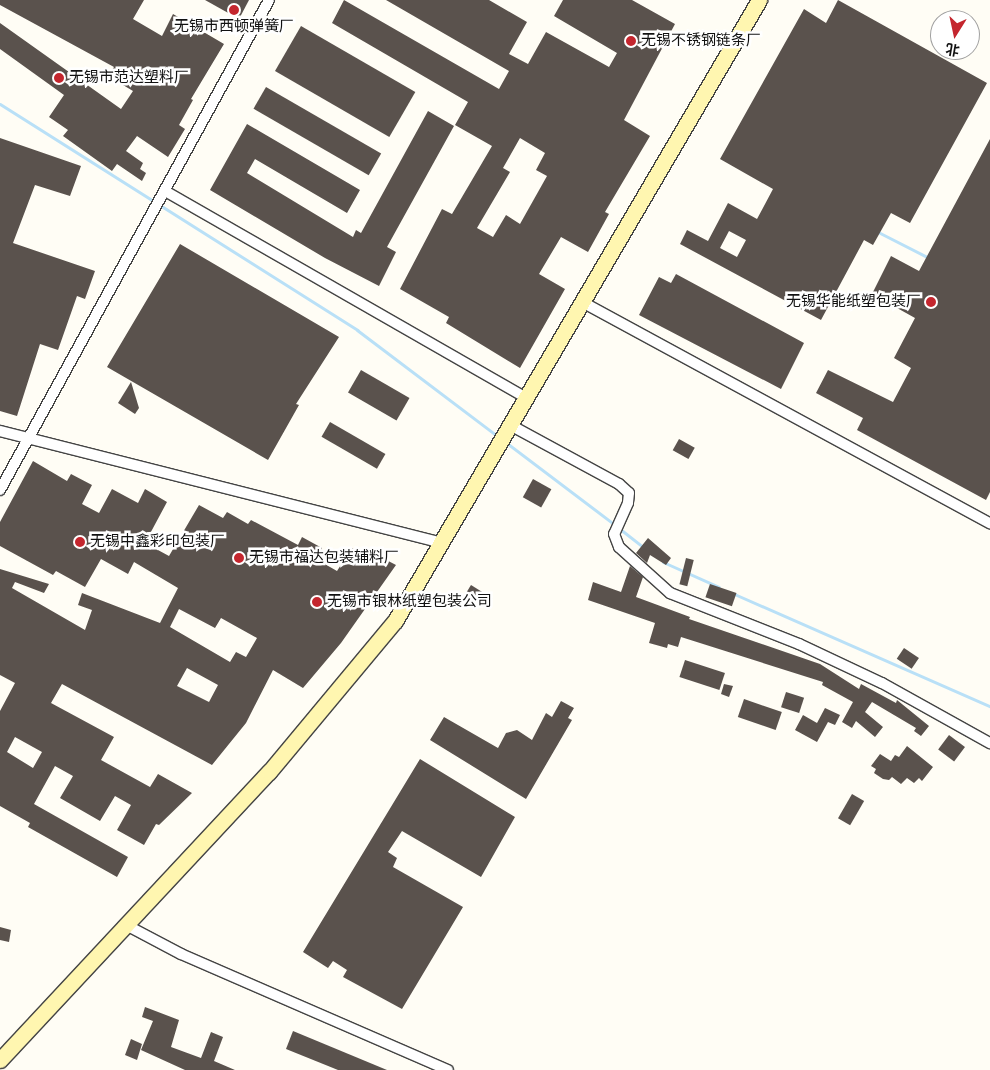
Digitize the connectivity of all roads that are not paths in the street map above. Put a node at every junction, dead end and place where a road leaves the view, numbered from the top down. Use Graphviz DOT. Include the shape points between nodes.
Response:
graph roads {
  1 [pos="269,0"];
  2 [pos="759,0"];
  3 [pos="164,195"];
  4 [pos="584,303"];
  5 [pos="528,399"];
  6 [pos="0,431"];
  7 [pos="507,436"];
  8 [pos="29,438"];
  9 [pos="0,490"];
  10 [pos="990,523"];
  11 [pos="442,543"];
  12 [pos="990,743"];
  13 [pos="126,925"];
  14 [pos="0,1060"];
  15 [pos="448,1070"];
  1 -- 3 [label="street"];
  2 -- 4 [label="street"];
  3 -- 5 [label="street"];
  3 -- 8 [label="street"];
  4 -- 5 [label="street"];
  4 -- 10 [label="street"];
  5 -- 7 [label="street"];
  6 -- 8 [label="street"];
  7 -- 11 [label="street"];
  7 -- 12 [label="street" via="619,484 629,493 614,534 619,547 670,593 799,644 882,684"];
  8 -- 9 [label="street"];
  8 -- 11 [label="street"];
  11 -- 13 [label="street" via="395,621 269,772"];
  13 -- 14 [label="street"];
  13 -- 15 [label="street" via="181,954"];
}
